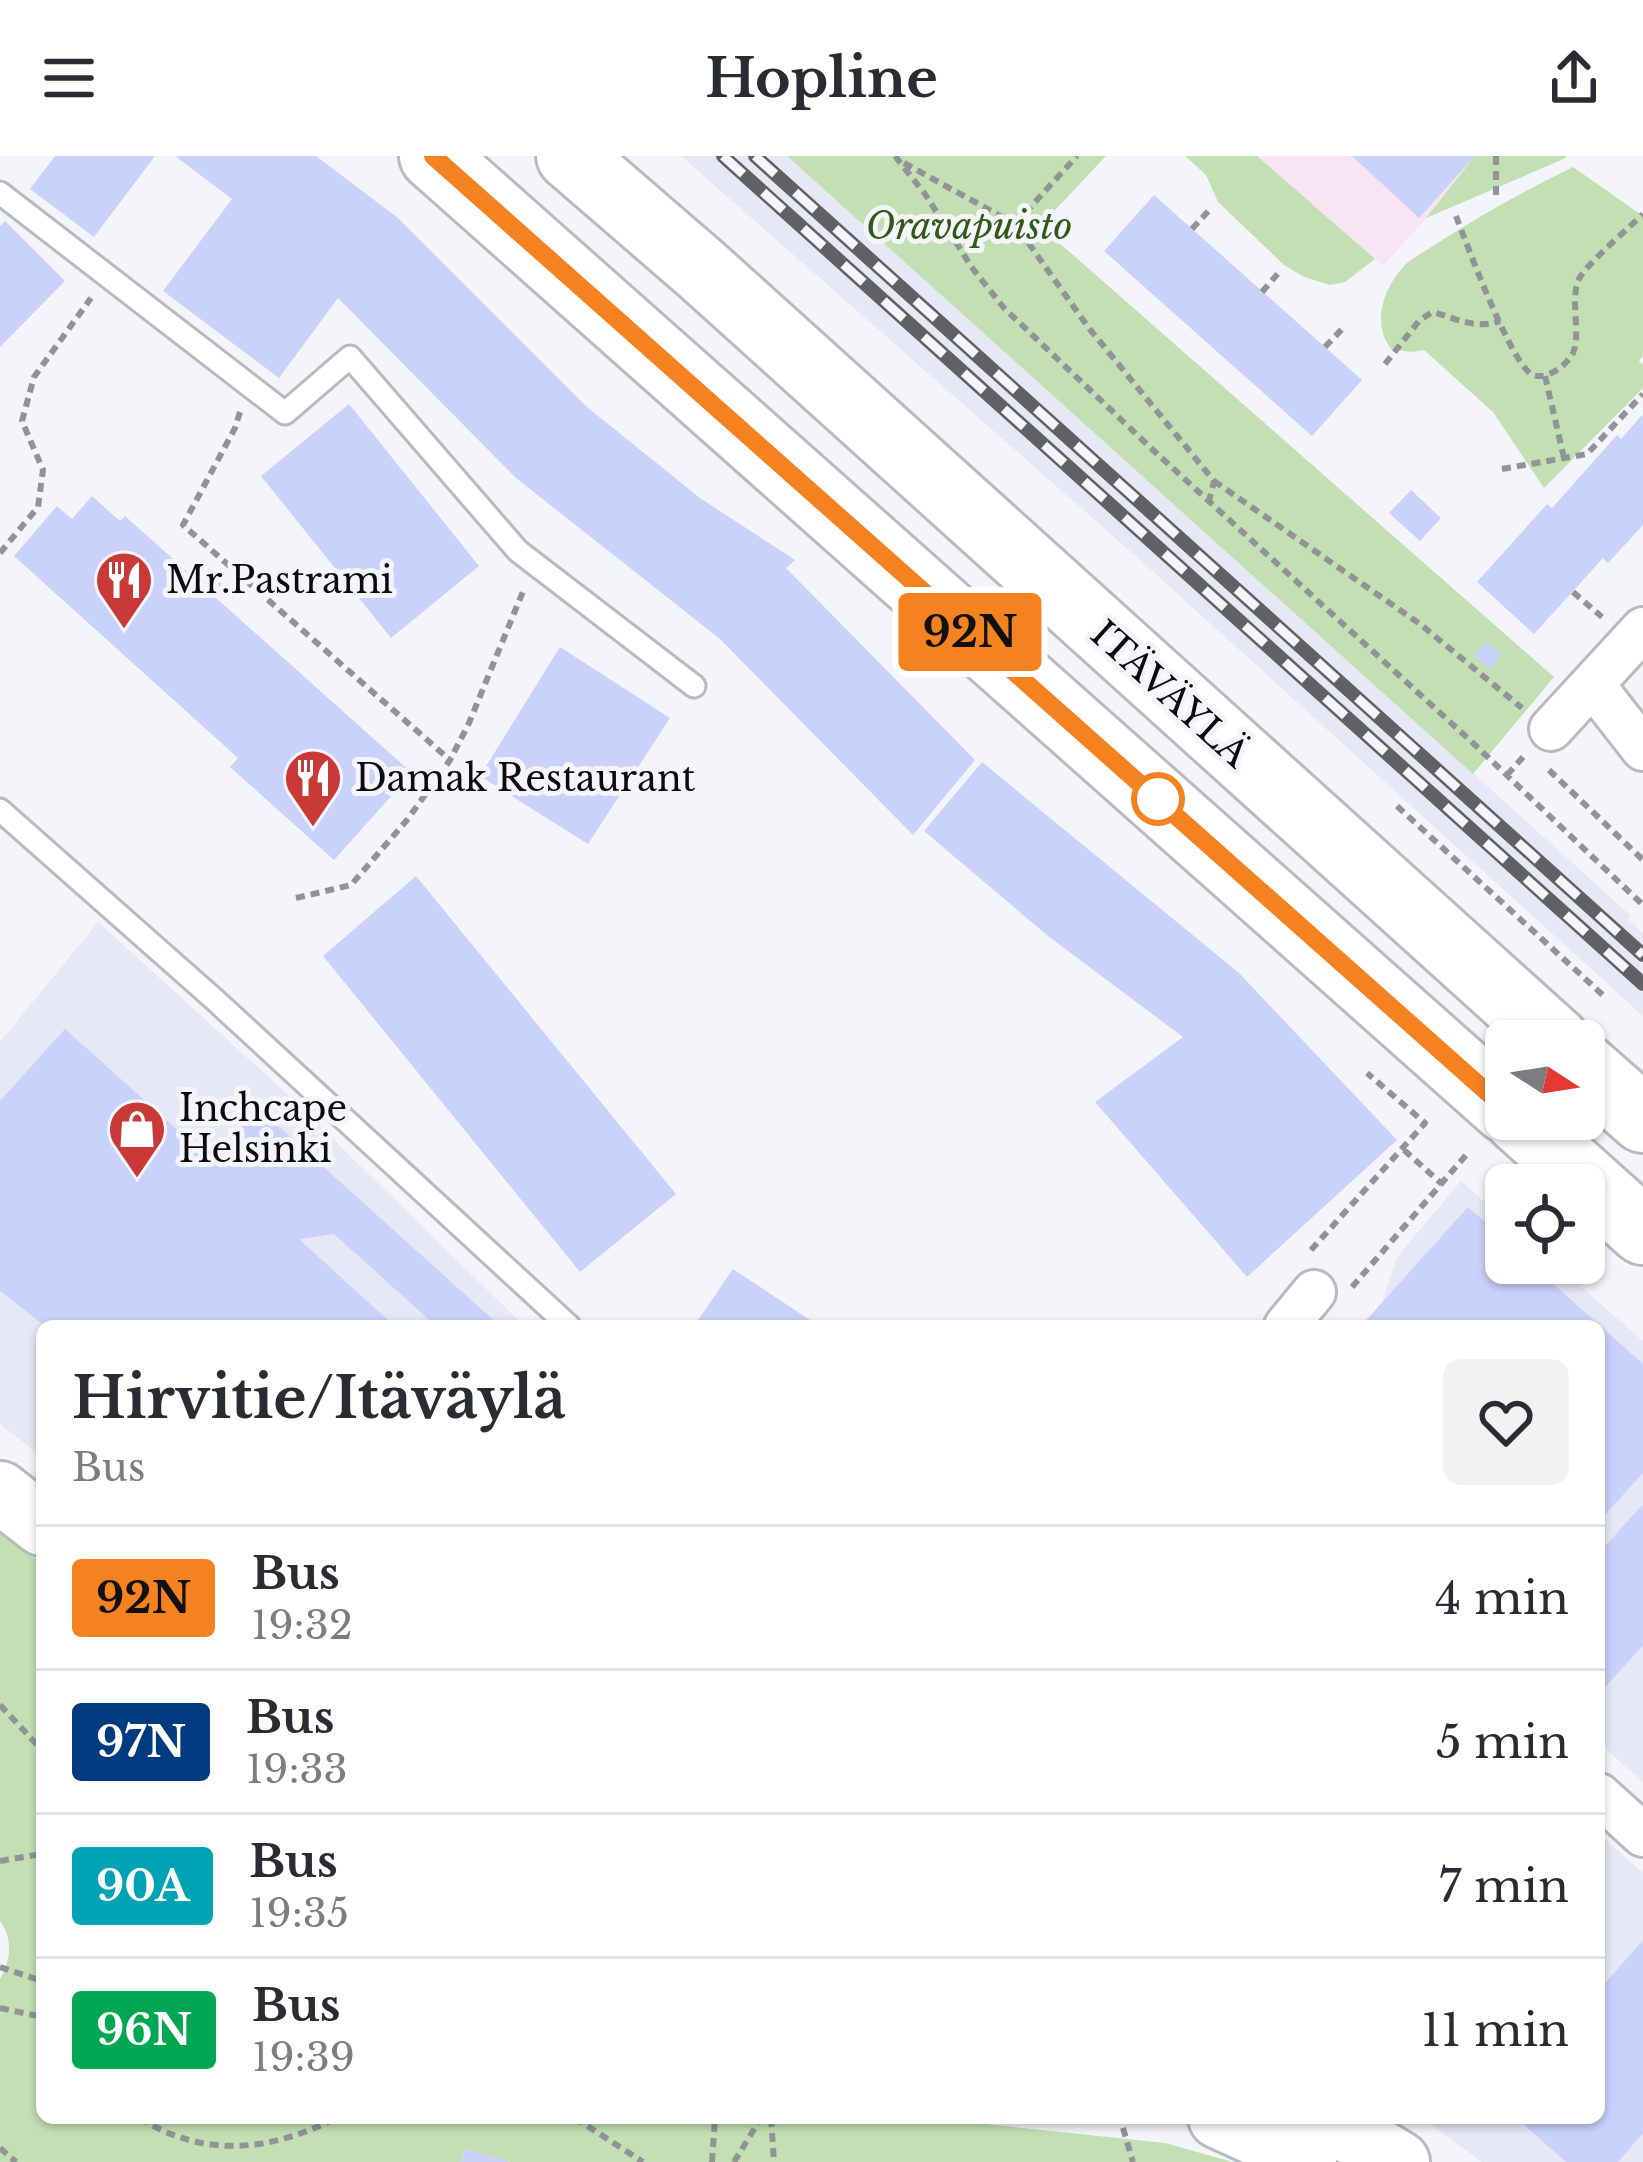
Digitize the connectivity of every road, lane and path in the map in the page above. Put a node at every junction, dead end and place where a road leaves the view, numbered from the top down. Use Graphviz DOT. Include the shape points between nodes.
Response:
graph roads {
  1 [pos="390,156"];
  2 [pos="433,156"];
  3 [pos="570,156"];
  4 [pos="609,156"];
  5 [pos="1077,156"];
  6 [pos="1496,156"];
  7 [pos="897,159"];
  8 [pos="0,193"];
  9 [pos="1496,196"];
  10 [pos="1212,208"];
  11 [pos="1643,214"];
  12 [pos="1456,216"];
  13 [pos="1015,224"];
  14 [pos="1192,229"];
  15 [pos="1281,270"];
  16 [pos="703,271"];
  17 [pos="107,276"];
  18 [pos="1262,292"];
  19 [pos="1500,321"];
  20 [pos="1344,327"];
  21 [pos="646,344"];
  22 [pos="1325,347"];
  23 [pos="1385,364"];
  24 [pos="1546,376"];
  25 [pos="249,386"];
  26 [pos="1643,394"];
  27 [pos="1564,458"];
  28 [pos="1502,469"];
  29 [pos="1214,481"];
  30 [pos="1209,501"];
  31 [pos="0,553"];
  32 [pos="535,564"];
  33 [pos="1573,592"];
  34 [pos="1626,627"];
  35 [pos="1593,685"];
  36 [pos="694,686"];
  37 [pos="1546,746"];
  38 [pos="1643,749"];
  39 [pos="450,760"];
  40 [pos="1396,806"];
  41 [pos="0,810"];
  42 [pos="1643,860"];
  43 [pos="296,898"];
  44 [pos="1643,905"];
  45 [pos="1558,1020"];
  46 [pos="1591,1020"];
  47 [pos="1605,1071"];
  48 [pos="1367,1073"];
  49 [pos="1485,1116"];
  50 [pos="1643,1119"];
  51 [pos="1485,1139"];
  52 [pos="1515,1140"];
  53 [pos="1403,1149"];
  54 [pos="1442,1184"];
  55 [pos="1643,1231"];
  56 [pos="1325,1276"];
  57 [pos="562,1320"];
  58 [pos="1291,1320"];
  59 [pos="0,1492"];
  60 [pos="36,1520"];
  61 [pos="0,1706"];
  62 [pos="36,1744"];
  63 [pos="1605,1800"];
  64 [pos="1643,1834"];
  65 [pos="36,1856"];
  66 [pos="0,1861"];
  67 [pos="0,1967"];
  68 [pos="36,1979"];
  69 [pos="0,2008"];
  70 [pos="36,2016"];
  71 [pos="152,2124"];
  72 [pos="324,2124"];
  73 [pos="584,2124"];
  74 [pos="715,2124"];
  75 [pos="757,2124"];
  76 [pos="771,2124"];
  77 [pos="1232,2124"];
  78 [pos="1329,2124"];
  79 [pos="1123,2128"];
  80 [pos="0,2148"];
  81 [pos="16,2162"];
  82 [pos="644,2162"];
  83 [pos="712,2162"];
  84 [pos="734,2162"];
  85 [pos="774,2162"];
  86 [pos="1133,2162"];
  87 [pos="1306,2162"];
  88 [pos="1400,2162"];
  1 -- 21 [label="highway" via="470,230"];
  2 -- 21 [label="highway"];
  3 -- 16 [label="highway, ITÄVÄYLÄ"];
  4 -- 16 [label="highway"];
  5 -- 13 [label="path"];
  6 -- 9 [label="path"];
  7 -- 13 [label="path"];
  7 -- 30 [label="path" via="1004,308"];
  8 -- 17 [label="lane"];
  10 -- 14 [label="path"];
  11 -- 24 [label="path" via="1578,278 1576,350"];
  12 -- 19 [label="path"];
  13 -- 29 [label="path"];
  15 -- 18 [label="path"];
  16 -- 45 [label="highway, ITÄVÄYLÄ"];
  17 -- 25 [label="lane"];
  17 -- 31 [label="path" via="34,377 22,421 44,470 38,507"];
  19 -- 23 [label="path" via="1473,325 1432,312"];
  19 -- 24 [label="path" via="1524,368"];
  20 -- 22 [label="path"];
  21 -- 49 [label="highway"];
  24 -- 27 [label="path"];
  25 -- 32 [label="lane" via="285,413 350,356"];
  25 -- 39 [label="path" via="183,525"];
  26 -- 27 [label="path" via="1587,454"];
  27 -- 28 [label="path"];
  29 -- 30 [label="path"];
  29 -- 37 [label="path" via="1420,624"];
  30 -- 44 [label="path"];
  32 -- 36 [label="lane"];
  32 -- 39 [label="path"];
  33 -- 34 [label="path"];
  34 -- 35 [label="street"];
  35 -- 37 [label="street"];
  35 -- 38 [label="street"];
  37 -- 42 [label="path"];
  39 -- 43 [label="path" via="351,885"];
  40 -- 46 [label="path" via="1608,994"];
  41 -- 57 [label="lane"];
  47 -- 50 [label="highway, ITÄVÄYLÄ"];
  48 -- 53 [label="path" via="1425,1124"];
  51 -- 54 [label="path"];
  52 -- 55 [label="highway"];
  53 -- 54 [label="path"];
  53 -- 56 [label="path"];
  54 -- 56 [label="path"];
  56 -- 58 [label="street"];
  59 -- 60 [label="street"];
  61 -- 62 [label="path"];
  63 -- 64 [label="street"];
  65 -- 66 [label="path"];
  67 -- 68 [label="path"];
  69 -- 70 [label="path"];
  71 -- 72 [label="path" via="239,2148"];
  73 -- 82 [label="path"];
  74 -- 83 [label="path"];
  75 -- 84 [label="path"];
  76 -- 85 [label="path"];
  77 -- 87 [label="street"];
  78 -- 88 [label="street"];
  79 -- 86 [label="path"];
  80 -- 81 [label="path"];
}
